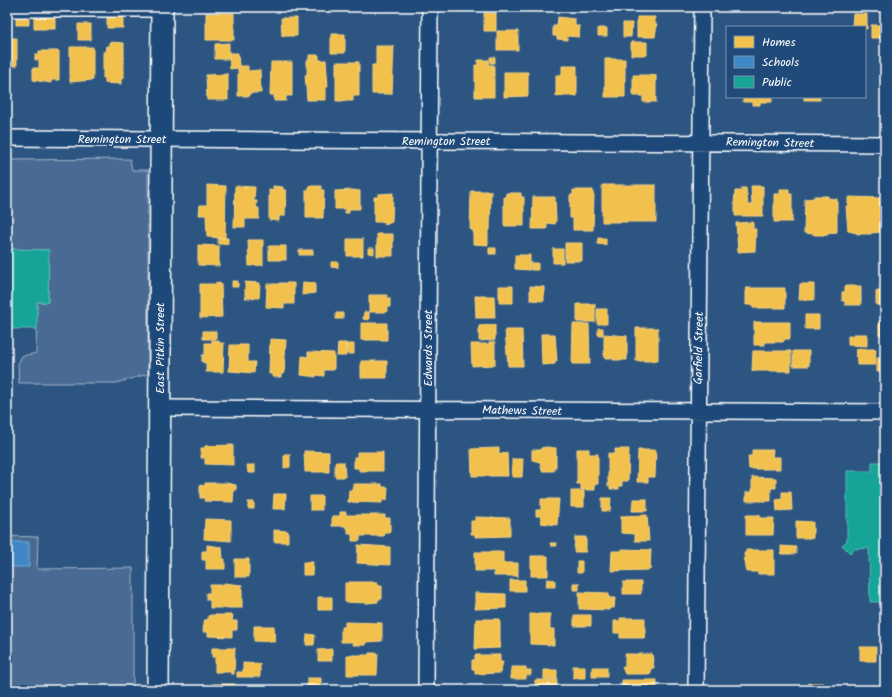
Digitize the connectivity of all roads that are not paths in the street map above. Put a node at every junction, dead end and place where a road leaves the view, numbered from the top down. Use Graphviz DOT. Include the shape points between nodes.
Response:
graph roads {
  1 [pos="430,7"];
  2 [pos="702,7"];
  3 [pos="162,8"];
  4 [pos="7,9"];
  5 [pos="7,138"];
  6 [pos="160,139"];
  7 [pos="429,141"];
  8 [pos="702,142"];
  9 [pos="885,144"];
  10 [pos="160,408"];
  11 [pos="428,410"];
  12 [pos="698,412"];
  13 [pos="885,412"];
  14 [pos="158,690"];
  15 [pos="426,690"];
  16 [pos="696,690"];
  1 -- 7 [label="street, Edwards Street"];
  2 -- 8 [label="street, Garfield Street"];
  3 -- 4 [label="street"];
  3 -- 6 [label="street, East Pitkin Street"];
  5 -- 6 [label="street, Remington Street"];
  6 -- 7 [label="street, Remington Street"];
  6 -- 10 [label="street, East Pitkin Street"];
  7 -- 8 [label="street, Remington Street"];
  7 -- 11 [label="street, Edwards Street"];
  8 -- 9 [label="street, Remington Street"];
  8 -- 12 [label="street, Garfield Street"];
  10 -- 11 [label="street, Mathews Street"];
  10 -- 14 [label="street, East Pitkin Street"];
  11 -- 12 [label="street, Mathews Street"];
  11 -- 15 [label="street, Edwards Street"];
  12 -- 13 [label="street, Mathews Street"];
  12 -- 16 [label="street, Garfield Street"];
}
